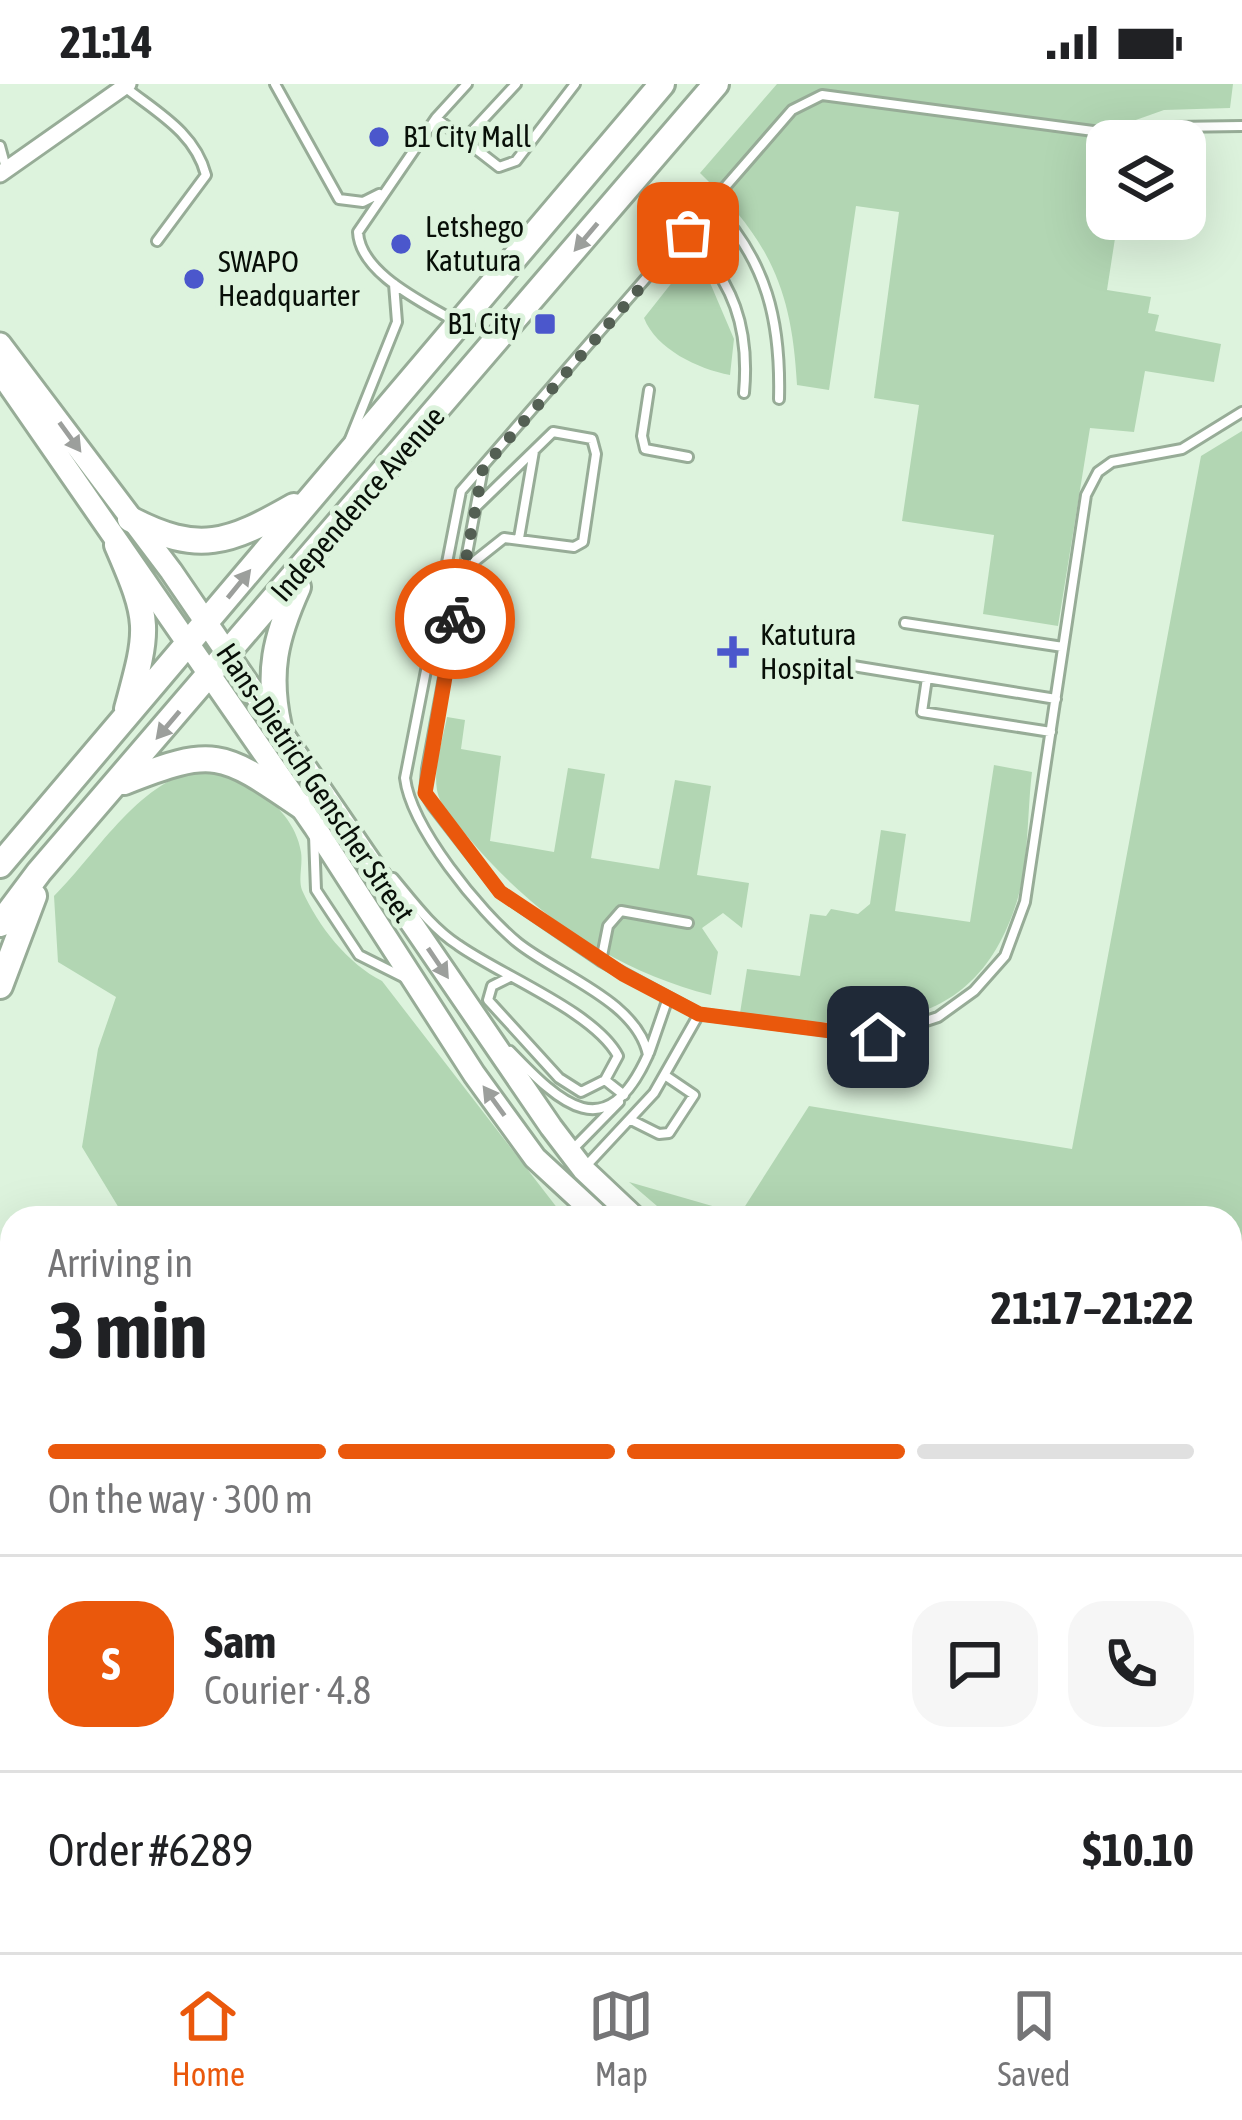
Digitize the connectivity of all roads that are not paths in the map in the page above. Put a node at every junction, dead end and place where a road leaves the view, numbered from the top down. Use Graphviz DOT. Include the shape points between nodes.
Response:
graph roads {
  1 [pos="274,84"];
  2 [pos="467,84"];
  3 [pos="516,84"];
  4 [pos="662,84"];
  5 [pos="716,84"];
  6 [pos="126,85"];
  7 [pos="573,85"];
  8 [pos="647,94"];
  9 [pos="436,118"];
  10 [pos="1242,126"];
  11 [pos="464,140"];
  12 [pos="0,146"];
  13 [pos="3,171"];
  14 [pos="381,194"];
  15 [pos="712,203"];
  16 [pos="688,233"];
  17 [pos="158,241"];
  18 [pos="393,282"];
  19 [pos="456,322"];
  20 [pos="0,344"];
  21 [pos="0,372"];
  22 [pos="649,390"];
  23 [pos="744,393"];
  24 [pos="779,398"];
  25 [pos="1242,412"];
  26 [pos="534,449"];
  27 [pos="688,458"];
  28 [pos="339,463"];
  29 [pos="483,468"];
  30 [pos="310,498"];
  31 [pos="476,507"];
  32 [pos="130,519"];
  33 [pos="519,538"];
  34 [pos="117,545"];
  35 [pos="475,561"];
  36 [pos="308,563"];
  37 [pos="905,623"];
  38 [pos="207,624"];
  39 [pos="1064,647"];
  40 [pos="189,648"];
  41 [pos="228,656"];
  42 [pos="853,666"];
  43 [pos="209,677"];
  44 [pos="927,678"];
  45 [pos="1056,699"];
  46 [pos="124,718"];
  47 [pos="279,727"];
  48 [pos="1051,733"];
  49 [pos="118,784"];
  50 [pos="333,808"];
  51 [pos="308,816"];
  52 [pos="57,852"];
  53 [pos="0,865"];
  54 [pos="688,923"];
  55 [pos="0,924"];
  56 [pos="601,961"];
  57 [pos="510,977"];
  58 [pos="0,986"];
  59 [pos="422,993"];
  60 [pos="668,998"];
  61 [pos="465,1004"];
  62 [pos="699,1014"];
  63 [pos="648,1055"];
  64 [pos="666,1076"];
  65 [pos="604,1080"];
  66 [pos="623,1098"];
  67 [pos="631,1120"];
  68 [pos="535,1157"];
  69 [pos="575,1162"];
  70 [pos="586,1206"];
  71 [pos="593,1206"];
  72 [pos="622,1206"];
  1 -- 14 [label="lane" via="339,200"];
  2 -- 9 [label="lane"];
  3 -- 11 [label="lane"];
  4 -- 8 [label="main road, Independence Avenue"];
  5 -- 36 [label="main road, Independence Avenue, one-way"];
  6 -- 13 [label="street"];
  6 -- 17 [label="lane" via="186,135 206,175"];
  7 -- 11 [label="lane" via="516,161 499,167"];
  8 -- 19 [label="main road, Independence Avenue"];
  9 -- 11 [label="lane"];
  9 -- 14 [label="lane"];
  10 -- 15 [label="lane" via="1131,136 822,95 792,110"];
  12 -- 13 [label="lane"];
  14 -- 18 [label="lane" via="361,222 358,243"];
  15 -- 16 [label="lane"];
  15 -- 24 [label="lane" via="764,274 781,351"];
  16 -- 23 [label="lane" via="733,299 748,345"];
  16 -- 29 [label="lane"];
  18 -- 19 [label="lane"];
  18 -- 28 [label="lane" via="397,322"];
  19 -- 28 [label="main road, Independence Avenue"];
  20 -- 32 [label="street, Hans-Dietrich Genscher Street, one-way"];
  21 -- 34 [label="street, Hans-Dietrich Genscher Street"];
  22 -- 27 [label="lane" via="645,449"];
  25 -- 39 [label="lane" via="1181,449 1112,462 1099,472 1086,495"];
  26 -- 31 [label="lane"];
  26 -- 33 [label="lane"];
  26 -- 33 [label="lane" via="553,432 592,439 583,542"];
  28 -- 30 [label="main road, Independence Avenue"];
  29 -- 31 [label="lane"];
  29 -- 63 [label="lane" via="461,491 405,778 408,801 483,912 632,1022"];
  30 -- 32 [label="main road" via="225,541 167,538"];
  38 -- 30 [label="main road, Independence Avenue, one-way"];
  31 -- 56 [label="lane" via="425,793 500,892"];
  32 -- 38 [label="street, Hans-Dietrich Genscher Street"];
  33 -- 35 [label="lane" via="496,541"];
  34 -- 40 [label="street, Hans-Dietrich Genscher Street"];
  34 -- 46 [label="main road" via="144,606 145,629"];
  36 -- 41 [label="main road, Independence Avenue"];
  36 -- 47 [label="main road" via="272,656"];
  37 -- 39 [label="lane"];
  38 -- 40 [label="main road, Independence Avenue"];
  38 -- 41 [label="street, Hans-Dietrich Genscher Street"];
  39 -- 45 [label="lane"];
  40 -- 43 [label="street, Hans-Dietrich Genscher Street"];
  40 -- 46 [label="main road, Independence Avenue"];
  41 -- 43 [label="main road, Independence Avenue"];
  41 -- 47 [label="street, Hans-Dietrich Genscher Street"];
  42 -- 44 [label="lane"];
  43 -- 49 [label="main road, Independence Avenue, one-way"];
  43 -- 51 [label="street, Hans-Dietrich Genscher Street"];
  44 -- 45 [label="lane"];
  44 -- 48 [label="lane" via="922,712"];
  45 -- 48 [label="lane"];
  46 -- 53 [label="main road, Independence Avenue"];
  47 -- 50 [label="street, Hans-Dietrich Genscher Street"];
  48 -- 62 [label="lane" via="1025,902 1005,956 974,992 938,1017 878,1037"];
  49 -- 51 [label="main road" via="185,758 212,758 238,763"];
  49 -- 52 [label="main road, Independence Avenue"];
  50 -- 57 [label="lane" via="430,922"];
  50 -- 61 [label="street, Hans-Dietrich Genscher Street, one-way"];
  51 -- 59 [label="street, Hans-Dietrich Genscher Street"];
  51 -- 59 [label="lane" via="316,890 359,956"];
  52 -- 55 [label="main road, Independence Avenue"];
  52 -- 58 [label="main road"];
  54 -- 56 [label="lane" via="621,911 608,926"];
  56 -- 60 [label="lane"];
  57 -- 65 [label="lane" via="609,1039 618,1056"];
  57 -- 65 [label="lane" via="492,986 488,1000 559,1078 581,1092"];
  68 -- 59 [label="street, Hans-Dietrich Genscher Street, one-way"];
  60 -- 62 [label="lane"];
  60 -- 63 [label="lane"];
  61 -- 66 [label="lane" via="555,1099 598,1110"];
  61 -- 69 [label="street, Hans-Dietrich Genscher Street"];
  62 -- 64 [label="lane"];
  63 -- 66 [label="lane"];
  64 -- 67 [label="lane"];
  64 -- 67 [label="lane" via="694,1095 669,1132"];
  65 -- 66 [label="lane"];
  66 -- 69 [label="lane"];
  67 -- 69 [label="lane"];
  68 -- 69 [label="lane"];
  68 -- 70 [label="street, Hans-Dietrich Genscher Street"];
  69 -- 71 [label="lane"];
  69 -- 72 [label="street, Hans-Dietrich Genscher Street"];
}
